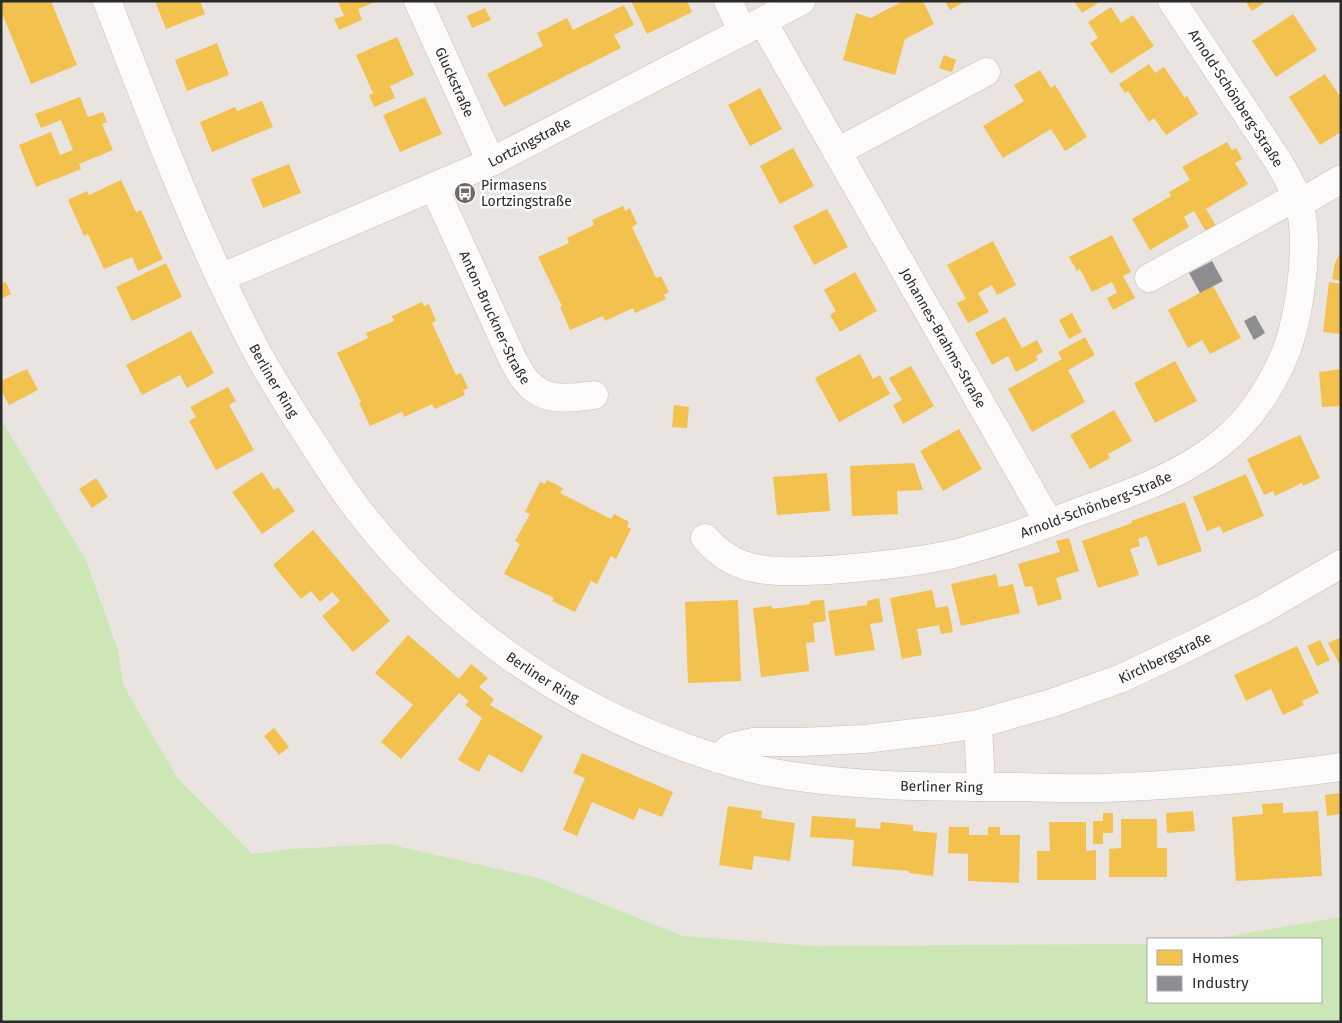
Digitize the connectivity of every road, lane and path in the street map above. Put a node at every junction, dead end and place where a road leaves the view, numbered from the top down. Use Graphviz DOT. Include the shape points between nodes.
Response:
graph roads {
  1 [pos="106,1"];
  2 [pos="418,1"];
  3 [pos="728,1"];
  4 [pos="801,1"];
  5 [pos="1172,1"];
  6 [pos="753,27"];
  7 [pos="986,72"];
  8 [pos="838,152"];
  9 [pos="491,162"];
  10 [pos="1341,179"];
  11 [pos="434,187"];
  12 [pos="1298,200"];
  13 [pos="220,278"];
  14 [pos="1149,278"];
  15 [pos="594,395"];
  16 [pos="1049,523"];
  17 [pos="705,538"];
  18 [pos="1341,564"];
  19 [pos="978,724"];
  20 [pos="718,759"];
  21 [pos="1341,767"];
  22 [pos="981,787"];
  1 -- 13 [label="street, Berliner Ring"];
  2 -- 9 [label="street, Gluckstraße"];
  3 -- 6 [label="street, Johannes-Brahms-Straße"];
  4 -- 6 [label="street, Lortzingstraße"];
  5 -- 12 [label="street, Arnold-Schönberg-Straße" via="1278,161"];
  6 -- 8 [label="street, Johannes-Brahms-Straße"];
  6 -- 9 [label="street, Lortzingstraße"];
  7 -- 8 [label="street"];
  8 -- 16 [label="street, Johannes-Brahms-Straße"];
  9 -- 11 [label="street, Lortzingstraße"];
  10 -- 12 [label="street"];
  11 -- 13 [label="street, Lortzingstraße"];
  11 -- 15 [label="street, Anton-Bruckner-Straße" via="513,360 530,385 544,395 568,399"];
  12 -- 14 [label="street"];
  12 -- 16 [label="street, Arnold-Schönberg-Straße" via="1304,249 1293,323 1283,359 1252,413 1228,438 1201,458 1163,479"];
  13 -- 20 [label="street, Berliner Ring" via="286,402 329,467 362,514 440,601 524,668 581,702 644,733"];
  16 -- 17 [label="street, Arnold-Schönberg-Straße" via="998,542 952,554 821,571 758,569 733,562"];
  18 -- 19 [label="street, Kirchbergstraße" via="1265,608 1122,678 1052,703"];
  19 -- 20 [label="street, Kirchbergstraße" via="864,739 752,742 731,747"];
  19 -- 22 [label="street"];
  20 -- 22 [label="street, Berliner Ring" via="771,773 824,780"];
  21 -- 22 [label="street, Berliner Ring" via="1212,781 1100,788"];
}
